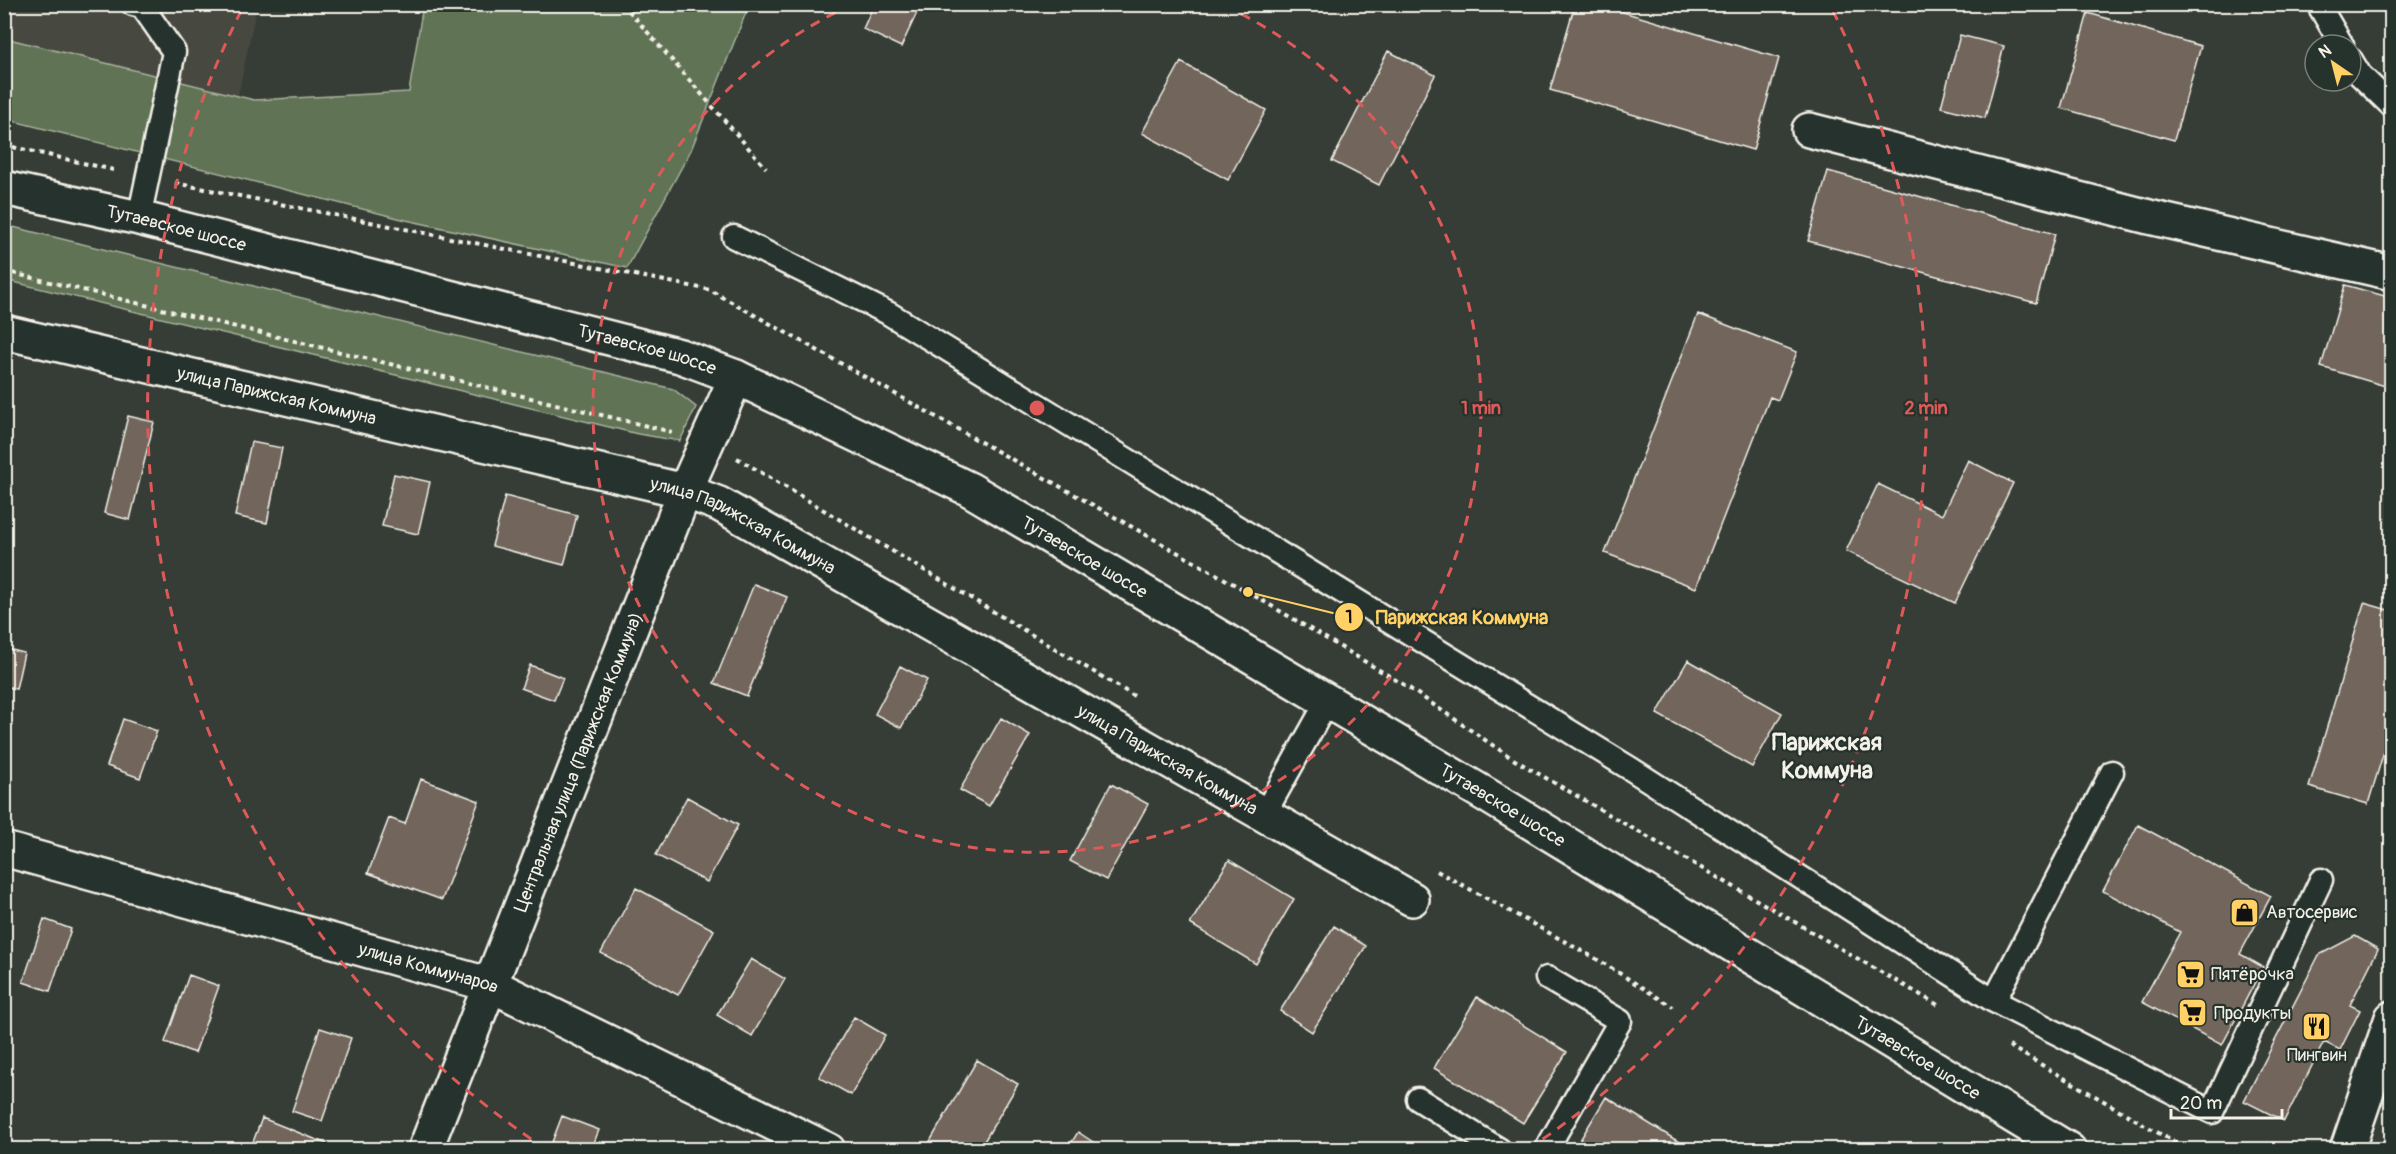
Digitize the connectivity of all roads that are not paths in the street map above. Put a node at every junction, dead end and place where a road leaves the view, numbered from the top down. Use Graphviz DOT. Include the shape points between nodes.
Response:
graph roads {
  1 [pos="133,4"];
  2 [pos="2318,4"];
  3 [pos="2335,33"];
  4 [pos="2363,78"];
  5 [pos="2391,106"];
  6 [pos="1809,130"];
  7 [pos="4,188"];
  8 [pos="139,218"];
  9 [pos="734,237"];
  10 [pos="2391,273"];
  11 [pos="4,332"];
  12 [pos="736,376"];
  13 [pos="685,491"];
  14 [pos="1328,700"];
  15 [pos="2112,771"];
  16 [pos="1265,813"];
  17 [pos="4,849"];
  18 [pos="2321,880"];
  19 [pos="1412,899"];
  20 [pos="1547,978"];
  21 [pos="490,985"];
  22 [pos="1994,1001"];
  23 [pos="2391,1018"];
  24 [pos="1418,1099"];
  25 [pos="425,1149"];
  26 [pos="828,1149"];
  27 [pos="1500,1149"];
  28 [pos="1546,1149"];
  29 [pos="2069,1149"];
  30 [pos="2348,1149"];
  1 -- 8 [label="lane" via="142,6 174,52"];
  2 -- 3 [label="lane"];
  4 -- 5 [label="lane"];
  6 -- 10 [label="street" via="2149,217"];
  7 -- 8 [label="street, Тутаевское шоссе"];
  8 -- 12 [label="street, Тутаевское шоссе" via="680,357"];
  9 -- 22 [label="lane" via="888,314 1631,769"];
  11 -- 13 [label="street, улица Парижская Коммуна"];
  12 -- 13 [label="street, Центральная улица (Парижская Коммуна)"];
  12 -- 14 [label="street, Тутаевское шоссе" via="969,489"];
  13 -- 16 [label="street, улица Парижская Коммуна" via="751,520"];
  13 -- 21 [label="street, Центральная улица (Парижская Коммуна)"];
  14 -- 16 [label="lane"];
  14 -- 29 [label="street, Тутаевское шоссе"];
  15 -- 22 [label="lane"];
  16 -- 19 [label="street, улица Парижская Коммуна"];
  17 -- 21 [label="street, улица Коммунаров"];
  18 -- 22 [label="lane" via="2212,1112"];
  20 -- 28 [label="lane" via="1620,1021"];
  21 -- 25 [label="street, Центральная улица (Парижская Коммуна)"];
  21 -- 26 [label="street, улица Коммунаров"];
  23 -- 30 [label="street"];
  24 -- 27 [label="lane"];
}
